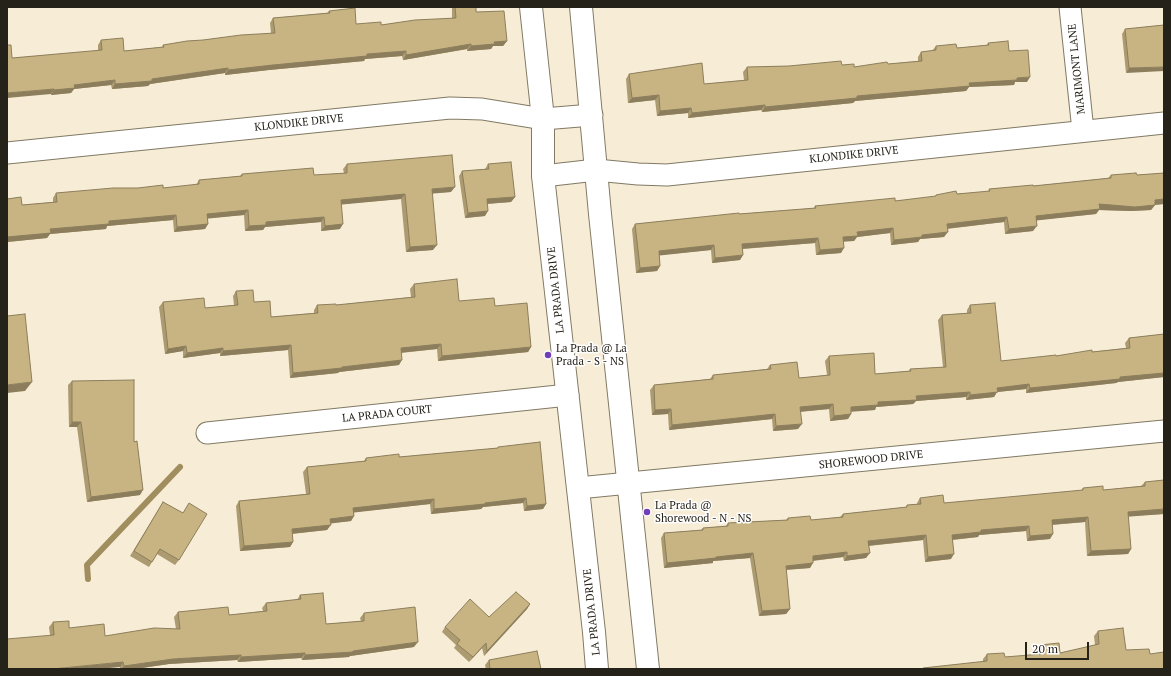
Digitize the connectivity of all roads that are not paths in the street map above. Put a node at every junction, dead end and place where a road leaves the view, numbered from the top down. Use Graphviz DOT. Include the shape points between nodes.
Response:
graph roads {
  1 [pos="531,7"];
  2 [pos="581,7"];
  3 [pos="1070,7"];
  4 [pos="592,115"];
  5 [pos="543,119"];
  6 [pos="1164,123"];
  7 [pos="1083,131"];
  8 [pos="7,153"];
  9 [pos="596,170"];
  10 [pos="543,176"];
  11 [pos="568,395"];
  12 [pos="1164,431"];
  13 [pos="207,433"];
  14 [pos="628,484"];
  15 [pos="578,488"];
  16 [pos="597,669"];
  17 [pos="648,669"];
  1 -- 5 [label="main road, LA PRADA DRIVE"];
  2 -- 4 [label="main road"];
  3 -- 7 [label="street, MARIMONT LANE"];
  4 -- 5 [label="street, KLONDIKE DRIVE"];
  4 -- 9 [label="main road"];
  5 -- 8 [label="street, KLONDIKE DRIVE" via="482,109 450,108"];
  5 -- 10 [label="main road, LA PRADA DRIVE"];
  6 -- 7 [label="street, KLONDIKE DRIVE"];
  7 -- 9 [label="street, KLONDIKE DRIVE" via="667,174"];
  9 -- 10 [label="street, KLONDIKE DRIVE"];
  9 -- 14 [label="main road"];
  10 -- 11 [label="main road, LA PRADA DRIVE"];
  11 -- 13 [label="street, LA PRADA COURT"];
  11 -- 15 [label="main road, LA PRADA DRIVE"];
  12 -- 14 [label="street, SHOREWOOD DRIVE"];
  14 -- 15 [label="street, SHOREWOOD DRIVE"];
  14 -- 17 [label="main road"];
  15 -- 16 [label="main road, LA PRADA DRIVE"];
}
